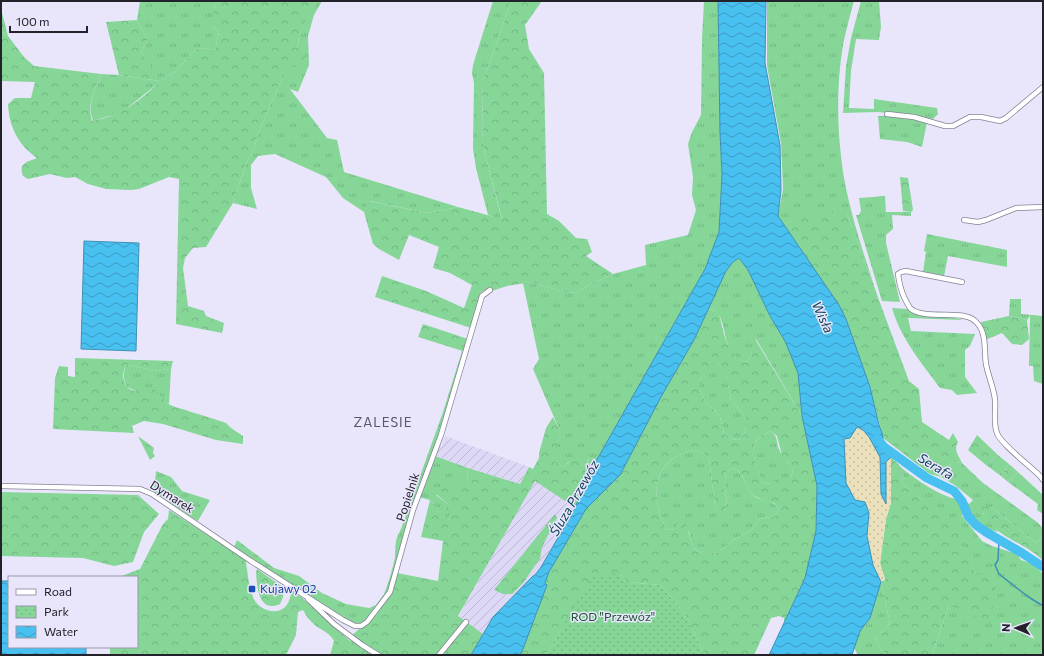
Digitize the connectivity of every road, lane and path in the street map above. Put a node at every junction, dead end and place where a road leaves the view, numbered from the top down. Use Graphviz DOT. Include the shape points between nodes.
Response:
graph roads {
  1 [pos="1043,87"];
  2 [pos="887,114"];
  3 [pos="1043,207"];
  4 [pos="964,220"];
  5 [pos="962,282"];
  6 [pos="490,290"];
  7 [pos="1043,480"];
  8 [pos="1,486"];
  9 [pos="289,585"];
  10 [pos="299,591"];
  11 [pos="466,622"];
  12 [pos="378,655"];
  13 [pos="439,655"];
  1 -- 2 [label="street" via="1001,121 970,117 953,126 945,126 914,117"];
  3 -- 4 [label="street" via="1016,208 978,222"];
  5 -- 7 [label="street" via="906,271 898,274 905,298 913,310 924,314 960,315 978,324 984,341 986,366 994,393 997,434 1001,441"];
  6 -- 10 [label="street, Popielnik" via="482,296 441,435 413,510 390,592 367,622 355,626"];
  8 -- 9 [label="street, Dymarek" via="140,489 152,494"];
  9 -- 10 [label="street, Popielnik"];
  10 -- 12 [label="street" via="334,624"];
  11 -- 13 [label="street"];
}
